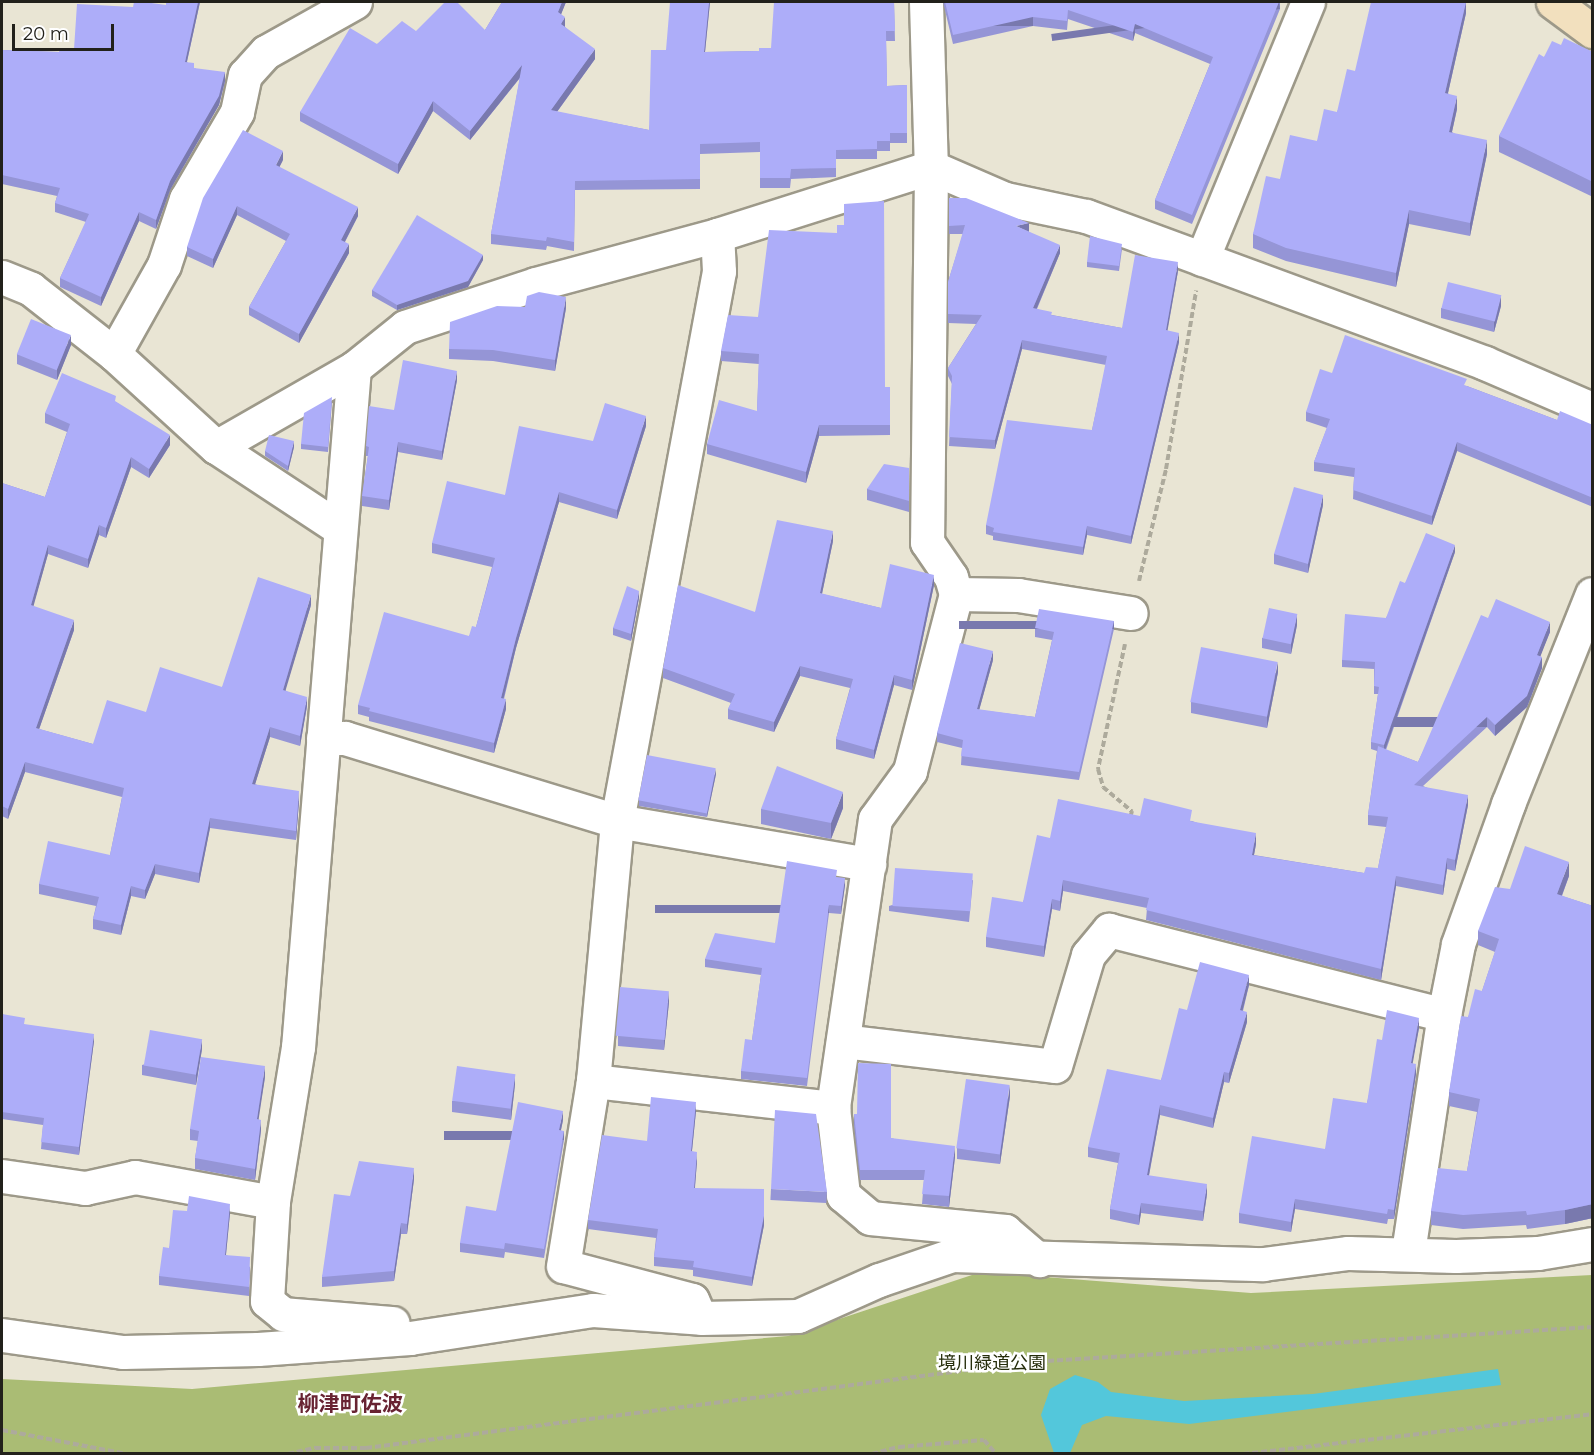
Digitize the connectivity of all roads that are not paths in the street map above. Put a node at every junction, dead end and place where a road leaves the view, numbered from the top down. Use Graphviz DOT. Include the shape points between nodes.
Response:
graph roads {
  1 [pos="355,2"];
  2 [pos="926,2"];
  3 [pos="1308,2"];
  4 [pos="1553,2"];
  5 [pos="1593,31"];
  6 [pos="932,167"];
  7 [pos="717,236"];
  8 [pos="1202,259"];
  9 [pos="2,277"];
  10 [pos="114,354"];
  11 [pos="354,368"];
  12 [pos="1593,409"];
  13 [pos="216,447"];
  14 [pos="339,528"];
  15 [pos="956,594"];
  16 [pos="1593,594"];
  17 [pos="1131,613"];
  18 [pos="323,738"];
  19 [pos="617,821"];
  20 [pos="869,864"];
  21 [pos="1444,1015"];
  22 [pos="843,1041"];
  23 [pos="593,1081"];
  24 [pos="833,1108"];
  25 [pos="2,1176"];
  26 [pos="273,1202"];
  27 [pos="1593,1244"];
  28 [pos="1408,1252"];
  29 [pos="1039,1260"];
  30 [pos="701,1318"];
  31 [pos="2,1335"];
  32 [pos="410,1338"];
  1 -- 10 [label="street" via="266,52 245,75 237,112 186,199 164,265"];
  2 -- 6 [label="street"];
  3 -- 8 [label="street"];
  4 -- 5 [label="street"];
  6 -- 7 [label="street"];
  6 -- 8 [label="street" via="1005,200 1086,216"];
  6 -- 15 [label="street" via="927,542 951,577"];
  7 -- 11 [label="street" via="536,284 405,327"];
  7 -- 19 [label="street" via="719,271"];
  8 -- 12 [label="street" via="1485,363"];
  9 -- 10 [label="street" via="31,288"];
  10 -- 13 [label="street"];
  11 -- 13 [label="street"];
  11 -- 14 [label="street"];
  13 -- 14 [label="street"];
  14 -- 18 [label="street"];
  15 -- 17 [label="street" via="1018,596"];
  15 -- 20 [label="street" via="910,771 875,819"];
  16 -- 21 [label="street" via="1508,804 1458,944"];
  18 -- 19 [label="street" via="345,738"];
  18 -- 26 [label="street" via="298,1047"];
  19 -- 20 [label="street"];
  19 -- 23 [label="street"];
  20 -- 22 [label="street"];
  21 -- 22 [label="street" via="1109,930 1088,955 1055,1066"];
  21 -- 28 [label="street"];
  22 -- 24 [label="street"];
  23 -- 24 [label="street"];
  23 -- 30 [label="street" via="563,1266 692,1300"];
  24 -- 29 [label="street" via="843,1195 870,1218 1005,1231"];
  25 -- 26 [label="street" via="85,1188 135,1177"];
  26 -- 32 [label="street" via="267,1301 283,1314 411,1325"];
  27 -- 28 [label="street" via="1538,1253 1456,1256"];
  28 -- 29 [label="street" via="1348,1253 1263,1264"];
  29 -- 30 [label="street" via="952,1255 879,1280 798,1316"];
  30 -- 32 [label="street" via="593,1310"];
  31 -- 32 [label="street" via="123,1352 258,1349"];
}
